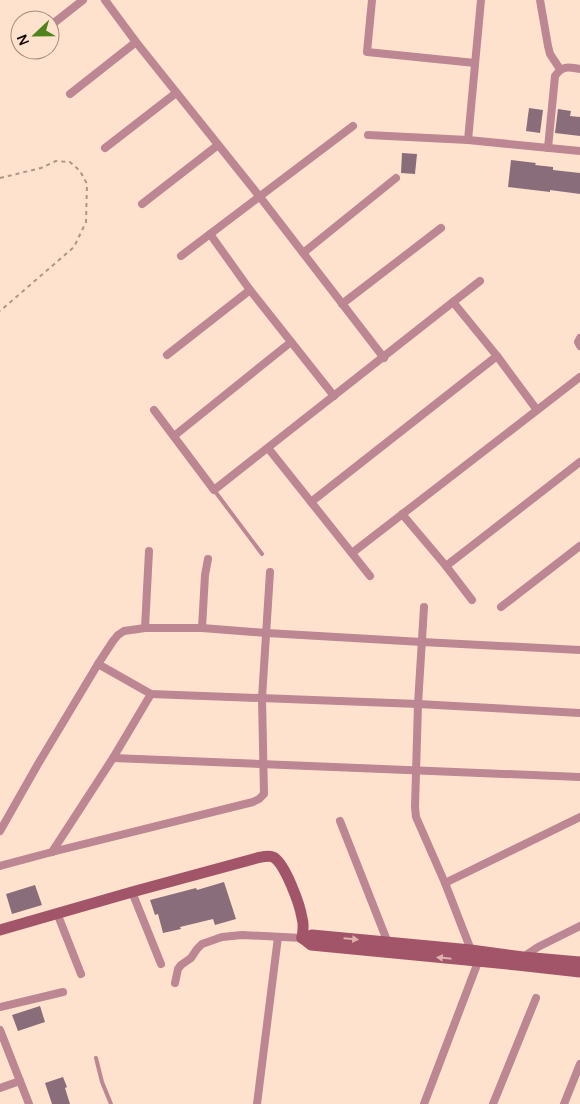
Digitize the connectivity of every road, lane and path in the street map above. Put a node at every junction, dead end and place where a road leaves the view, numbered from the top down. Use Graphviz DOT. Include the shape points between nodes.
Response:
graph roads {
  1 [pos="83,0"];
  2 [pos="105,0"];
  3 [pos="372,0"];
  4 [pos="480,0"];
  5 [pos="540,0"];
  6 [pos="60,18"];
  7 [pos="136,42"];
  8 [pos="476,64"];
  9 [pos="580,69"];
  10 [pos="560,70"];
  11 [pos="176,92"];
  12 [pos="70,94"];
  13 [pos="353,126"];
  14 [pos="368,135"];
  15 [pos="468,140"];
  16 [pos="218,145"];
  17 [pos="105,148"];
  18 [pos="548,148"];
  19 [pos="580,151"];
  20 [pos="0,178"];
  21 [pos="396,178"];
  22 [pos="260,197"];
  23 [pos="142,204"];
  24 [pos="441,228"];
  25 [pos="210,234"];
  26 [pos="303,253"];
  27 [pos="181,256"];
  28 [pos="480,281"];
  29 [pos="250,290"];
  30 [pos="453,302"];
  31 [pos="342,304"];
  32 [pos="0,311"];
  33 [pos="580,338"];
  34 [pos="291,342"];
  35 [pos="580,346"];
  36 [pos="167,355"];
  37 [pos="497,356"];
  38 [pos="384,358"];
  39 [pos="580,377"];
  40 [pos="334,396"];
  41 [pos="154,410"];
  42 [pos="537,410"];
  43 [pos="174,436"];
  44 [pos="268,448"];
  45 [pos="580,462"];
  46 [pos="214,490"];
  47 [pos="310,502"];
  48 [pos="402,514"];
  49 [pos="580,546"];
  50 [pos="148,551"];
  51 [pos="352,553"];
  52 [pos="262,554"];
  53 [pos="208,559"];
  54 [pos="446,566"];
  55 [pos="270,572"];
  56 [pos="370,576"];
  57 [pos="472,600"];
  58 [pos="424,607"];
  59 [pos="501,607"];
  60 [pos="145,628"];
  61 [pos="202,628"];
  62 [pos="267,633"];
  63 [pos="422,642"];
  64 [pos="580,650"];
  65 [pos="98,664"];
  66 [pos="151,694"];
  67 [pos="262,698"];
  68 [pos="418,704"];
  69 [pos="580,713"];
  70 [pos="113,758"];
  71 [pos="264,763"];
  72 [pos="417,771"];
  73 [pos="580,778"];
  74 [pos="580,817"];
  75 [pos="340,821"];
  76 [pos="0,831"];
  77 [pos="52,852"];
  78 [pos="0,866"];
  79 [pos="445,883"];
  80 [pos="132,892"];
  81 [pos="57,913"];
  82 [pos="580,926"];
  83 [pos="0,930"];
  84 [pos="278,937"];
  85 [pos="302,938"];
  86 [pos="388,942"];
  87 [pos="471,950"];
  88 [pos="520,961"];
  89 [pos="478,962"];
  90 [pos="580,962"];
  91 [pos="161,964"];
  92 [pos="580,972"];
  93 [pos="82,974"];
  94 [pos="175,983"];
  95 [pos="63,992"];
  96 [pos="536,998"];
  97 [pos="0,1007"];
  98 [pos="0,1030"];
  99 [pos="96,1058"];
  100 [pos="580,1064"];
  101 [pos="20,1081"];
  102 [pos="0,1088"];
  103 [pos="29,1104"];
  104 [pos="111,1104"];
  105 [pos="257,1104"];
  106 [pos="424,1104"];
  107 [pos="493,1104"];
  108 [pos="564,1104"];
  1 -- 6 [label="street"];
  2 -- 7 [label="street"];
  3 -- 8 [label="street" via="367,52"];
  4 -- 8 [label="street"];
  5 -- 10 [label="street" via="550,54"];
  7 -- 11 [label="street"];
  7 -- 12 [label="street"];
  8 -- 15 [label="street"];
  9 -- 10 [label="street" via="567,67"];
  10 -- 18 [label="street" via="555,76"];
  11 -- 16 [label="street"];
  11 -- 17 [label="street"];
  13 -- 22 [label="street"];
  14 -- 15 [label="street"];
  15 -- 18 [label="street"];
  16 -- 22 [label="street"];
  16 -- 23 [label="street"];
  18 -- 19 [label="street"];
  20 -- 32 [label="path" via="56,161 70,162 88,184 86,222 74,247"];
  21 -- 26 [label="street"];
  22 -- 25 [label="street"];
  22 -- 26 [label="street"];
  24 -- 31 [label="street"];
  25 -- 27 [label="street"];
  25 -- 29 [label="street"];
  26 -- 31 [label="street"];
  28 -- 30 [label="street"];
  29 -- 34 [label="street"];
  29 -- 36 [label="street"];
  30 -- 37 [label="street"];
  30 -- 38 [label="street"];
  31 -- 38 [label="street"];
  33 -- 35 [label="street"];
  34 -- 40 [label="street"];
  34 -- 43 [label="street"];
  37 -- 42 [label="street"];
  37 -- 47 [label="street"];
  38 -- 40 [label="street"];
  39 -- 42 [label="street"];
  40 -- 44 [label="street"];
  41 -- 43 [label="street"];
  42 -- 48 [label="street"];
  43 -- 46 [label="street"];
  44 -- 46 [label="street"];
  44 -- 47 [label="street"];
  45 -- 54 [label="street"];
  46 -- 52 [label="lane"];
  47 -- 51 [label="street"];
  48 -- 51 [label="street"];
  48 -- 54 [label="street"];
  49 -- 59 [label="street"];
  50 -- 60 [label="street"];
  51 -- 56 [label="street"];
  53 -- 61 [label="street"];
  54 -- 57 [label="street"];
  55 -- 62 [label="street"];
  58 -- 63 [label="street"];
  60 -- 61 [label="street"];
  60 -- 65 [label="street" via="118,634"];
  61 -- 62 [label="street"];
  62 -- 63 [label="street"];
  62 -- 67 [label="street"];
  63 -- 64 [label="street"];
  63 -- 68 [label="street"];
  65 -- 66 [label="street"];
  65 -- 76 [label="street"];
  66 -- 67 [label="street"];
  66 -- 70 [label="street"];
  67 -- 68 [label="street"];
  67 -- 71 [label="street"];
  68 -- 69 [label="street"];
  68 -- 72 [label="street"];
  70 -- 71 [label="street"];
  70 -- 77 [label="street"];
  71 -- 72 [label="street"];
  71 -- 77 [label="street" via="264,794 253,802"];
  72 -- 73 [label="street"];
  72 -- 79 [label="street" via="416,817"];
  74 -- 79 [label="street"];
  75 -- 86 [label="street"];
  77 -- 78 [label="street"];
  79 -- 87 [label="street"];
  80 -- 81 [label="street"];
  80 -- 85 [label="street" via="257,858 272,857 282,867 293,889 303,919"];
  80 -- 91 [label="street"];
  81 -- 83 [label="street"];
  81 -- 93 [label="street"];
  82 -- 88 [label="street" via="538,946"];
  84 -- 85 [label="street"];
  84 -- 94 [label="street" via="232,935 202,944 178,969"];
  84 -- 105 [label="street"];
  85 -- 86 [label="street, one-way" via="312,935"];
  89 -- 85 [label="street, one-way" via="311,945"];
  86 -- 87 [label="street"];
  87 -- 88 [label="street"];
  88 -- 89 [label="street"];
  88 -- 90 [label="street"];
  88 -- 92 [label="street"];
  89 -- 106 [label="street"];
  95 -- 97 [label="street"];
  96 -- 107 [label="street"];
  98 -- 101 [label="street"];
  99 -- 104 [label="lane"];
  100 -- 108 [label="street"];
  101 -- 102 [label="street"];
  101 -- 103 [label="street"];
}
